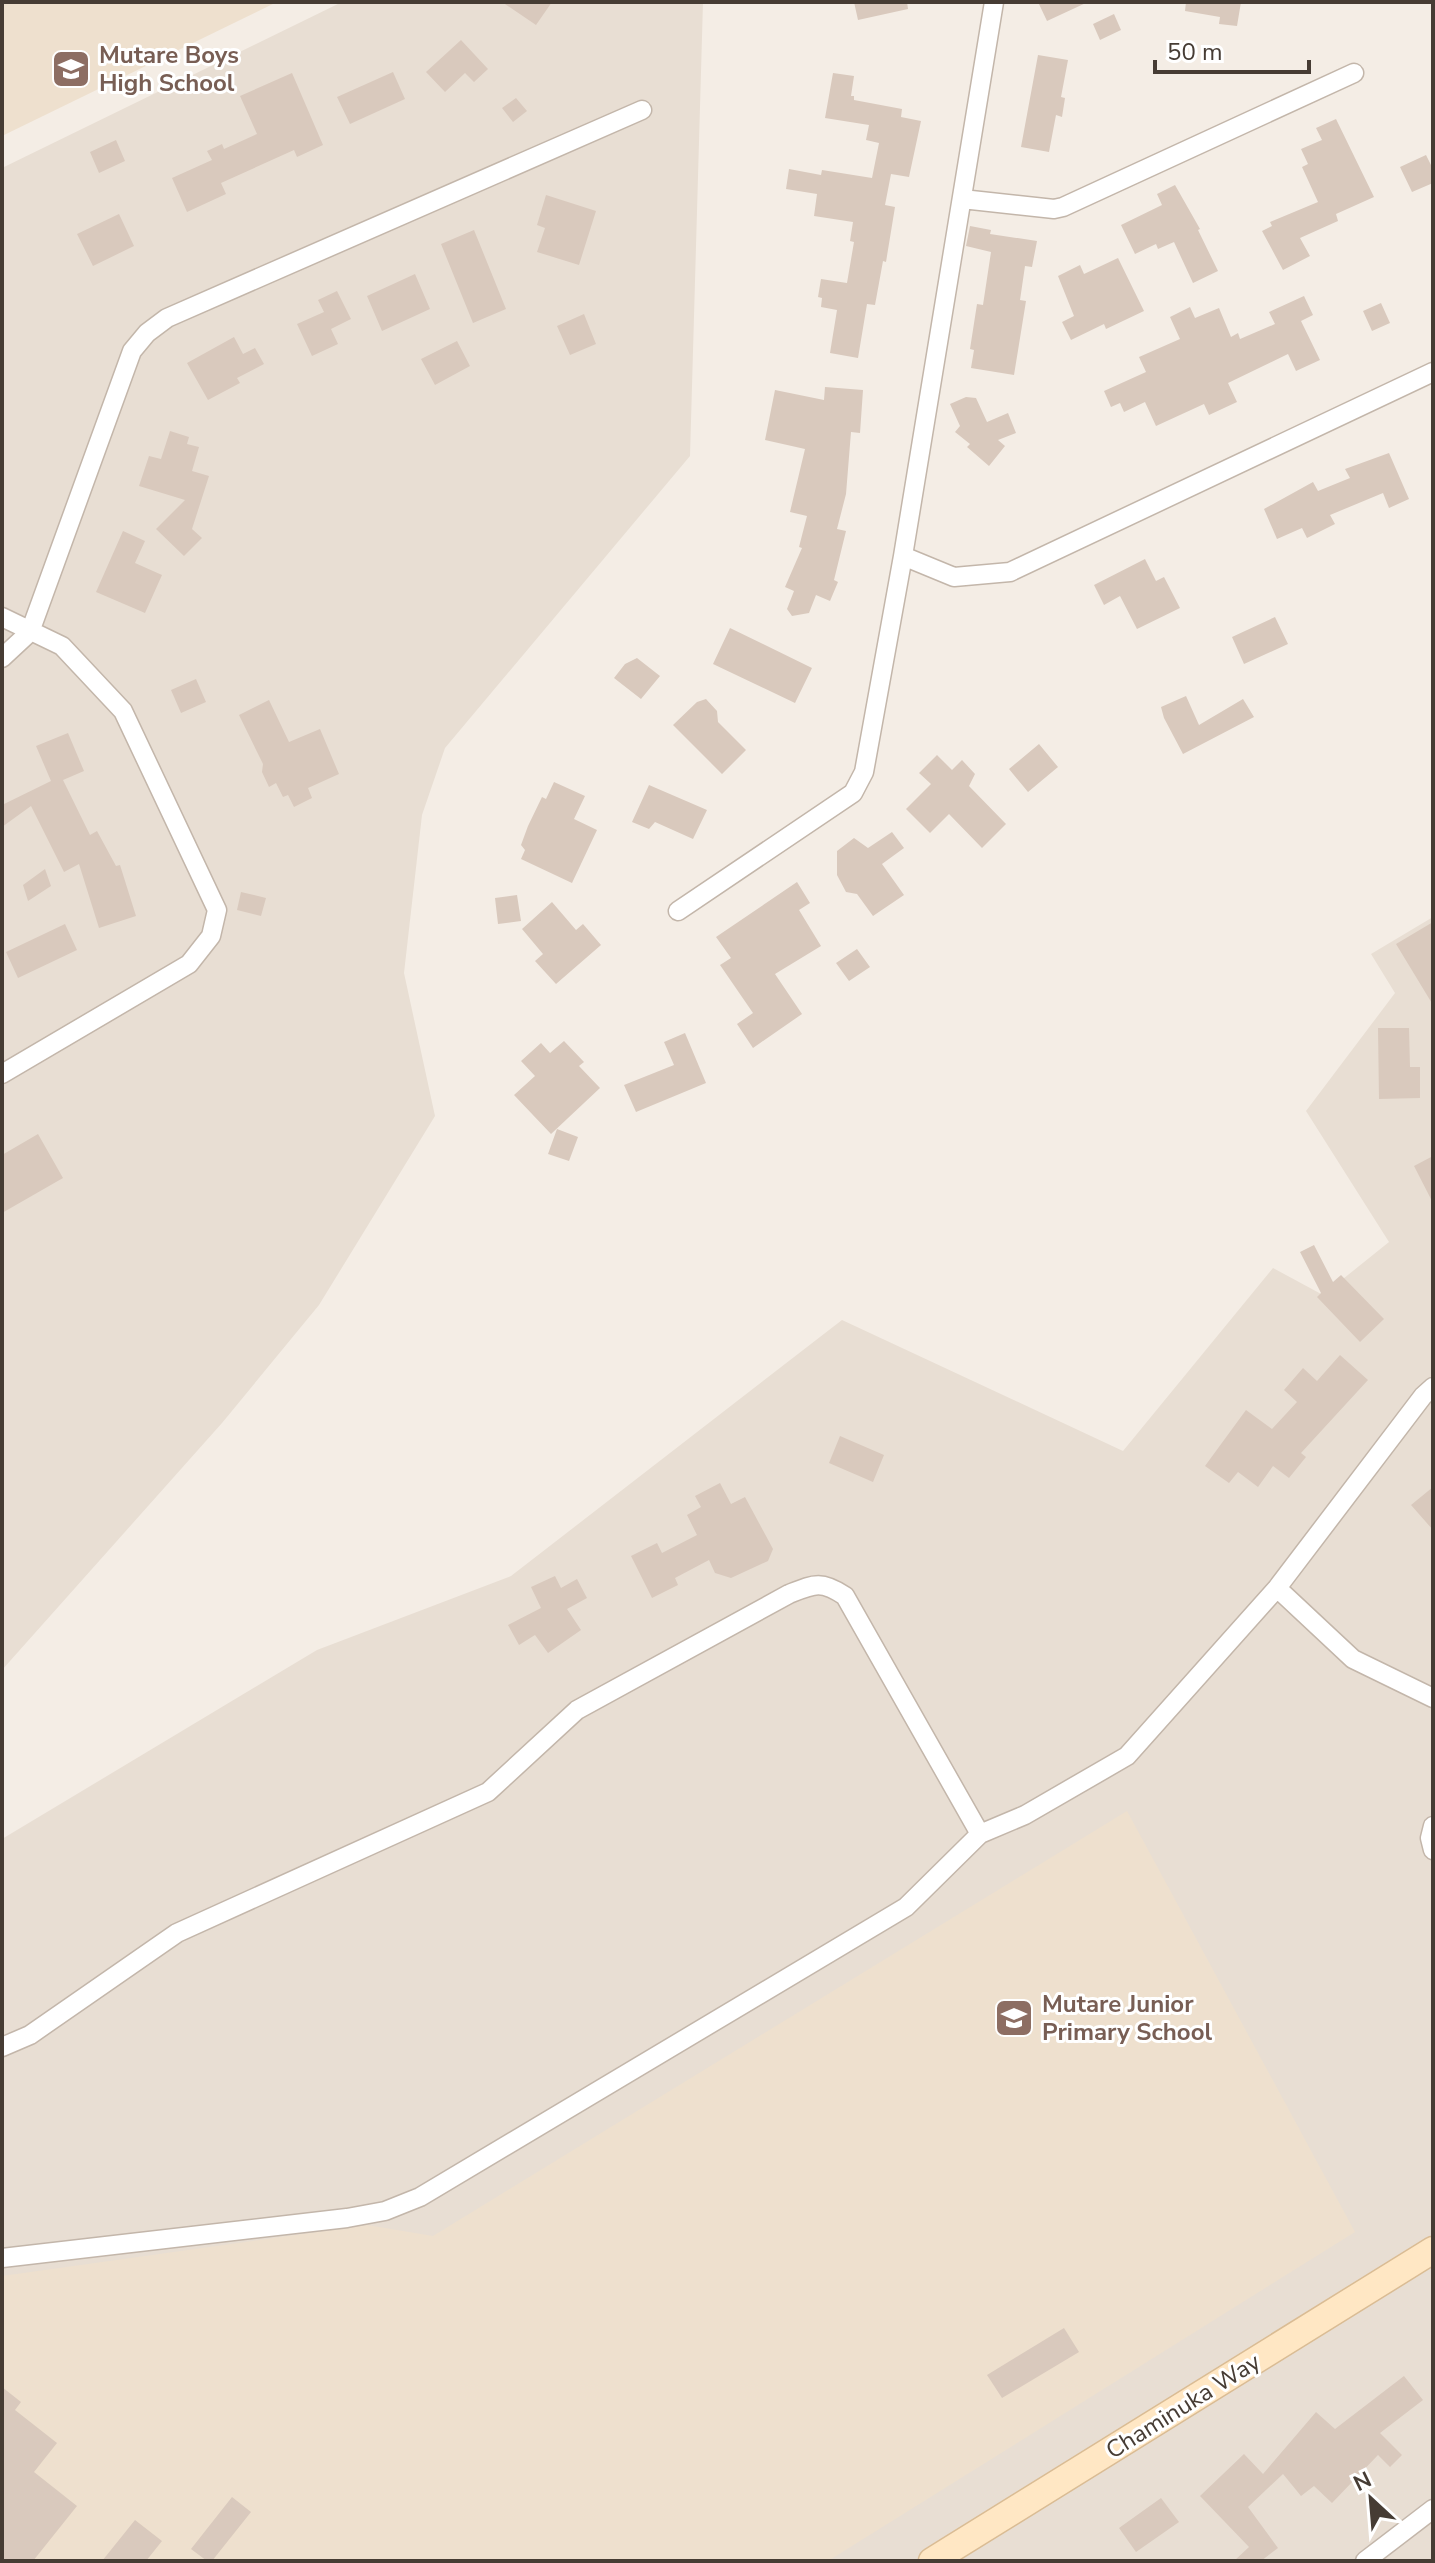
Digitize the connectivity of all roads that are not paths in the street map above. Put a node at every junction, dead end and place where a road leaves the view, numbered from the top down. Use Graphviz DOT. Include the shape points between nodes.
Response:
graph roads {
  1 [pos="994,2"];
  2 [pos="1354,73"];
  3 [pos="642,110"];
  4 [pos="962,199"];
  5 [pos="1433,372"];
  6 [pos="903,556"];
  7 [pos="2,617"];
  8 [pos="30,632"];
  9 [pos="2,658"];
  10 [pos="678,911"];
  11 [pos="2,1074"];
  12 [pos="1433,1387"];
  13 [pos="1277,1588"];
  14 [pos="1433,1698"];
  15 [pos="1433,1826"];
  16 [pos="980,1834"];
  17 [pos="1433,1850"];
  18 [pos="2,2047"];
  19 [pos="1433,2250"];
  20 [pos="2,2258"];
  21 [pos="1433,2509"];
  22 [pos="932,2561"];
  23 [pos="1365,2561"];
  1 -- 4 [label="street"];
  2 -- 4 [label="street" via="1063,207"];
  3 -- 8 [label="street" via="167,318 147,333 132,351"];
  4 -- 6 [label="street"];
  5 -- 6 [label="street" via="1010,572 954,577"];
  6 -- 10 [label="street" via="864,772 853,793"];
  7 -- 8 [label="street"];
  8 -- 9 [label="street"];
  8 -- 11 [label="street" via="62,646 123,711 217,910 211,936 189,964"];
  12 -- 13 [label="street"];
  13 -- 14 [label="street" via="1353,1659"];
  13 -- 16 [label="street" via="1127,1756 1025,1815"];
  15 -- 17 [label="street"];
  16 -- 18 [label="street" via="845,1596 814,1584 577,1710 488,1792 177,1933 30,2035"];
  16 -- 20 [label="street" via="906,1907 420,2197 347,2218"];
  19 -- 22 [label="street, Chaminuka Way"];
  21 -- 23 [label="street"];
}
